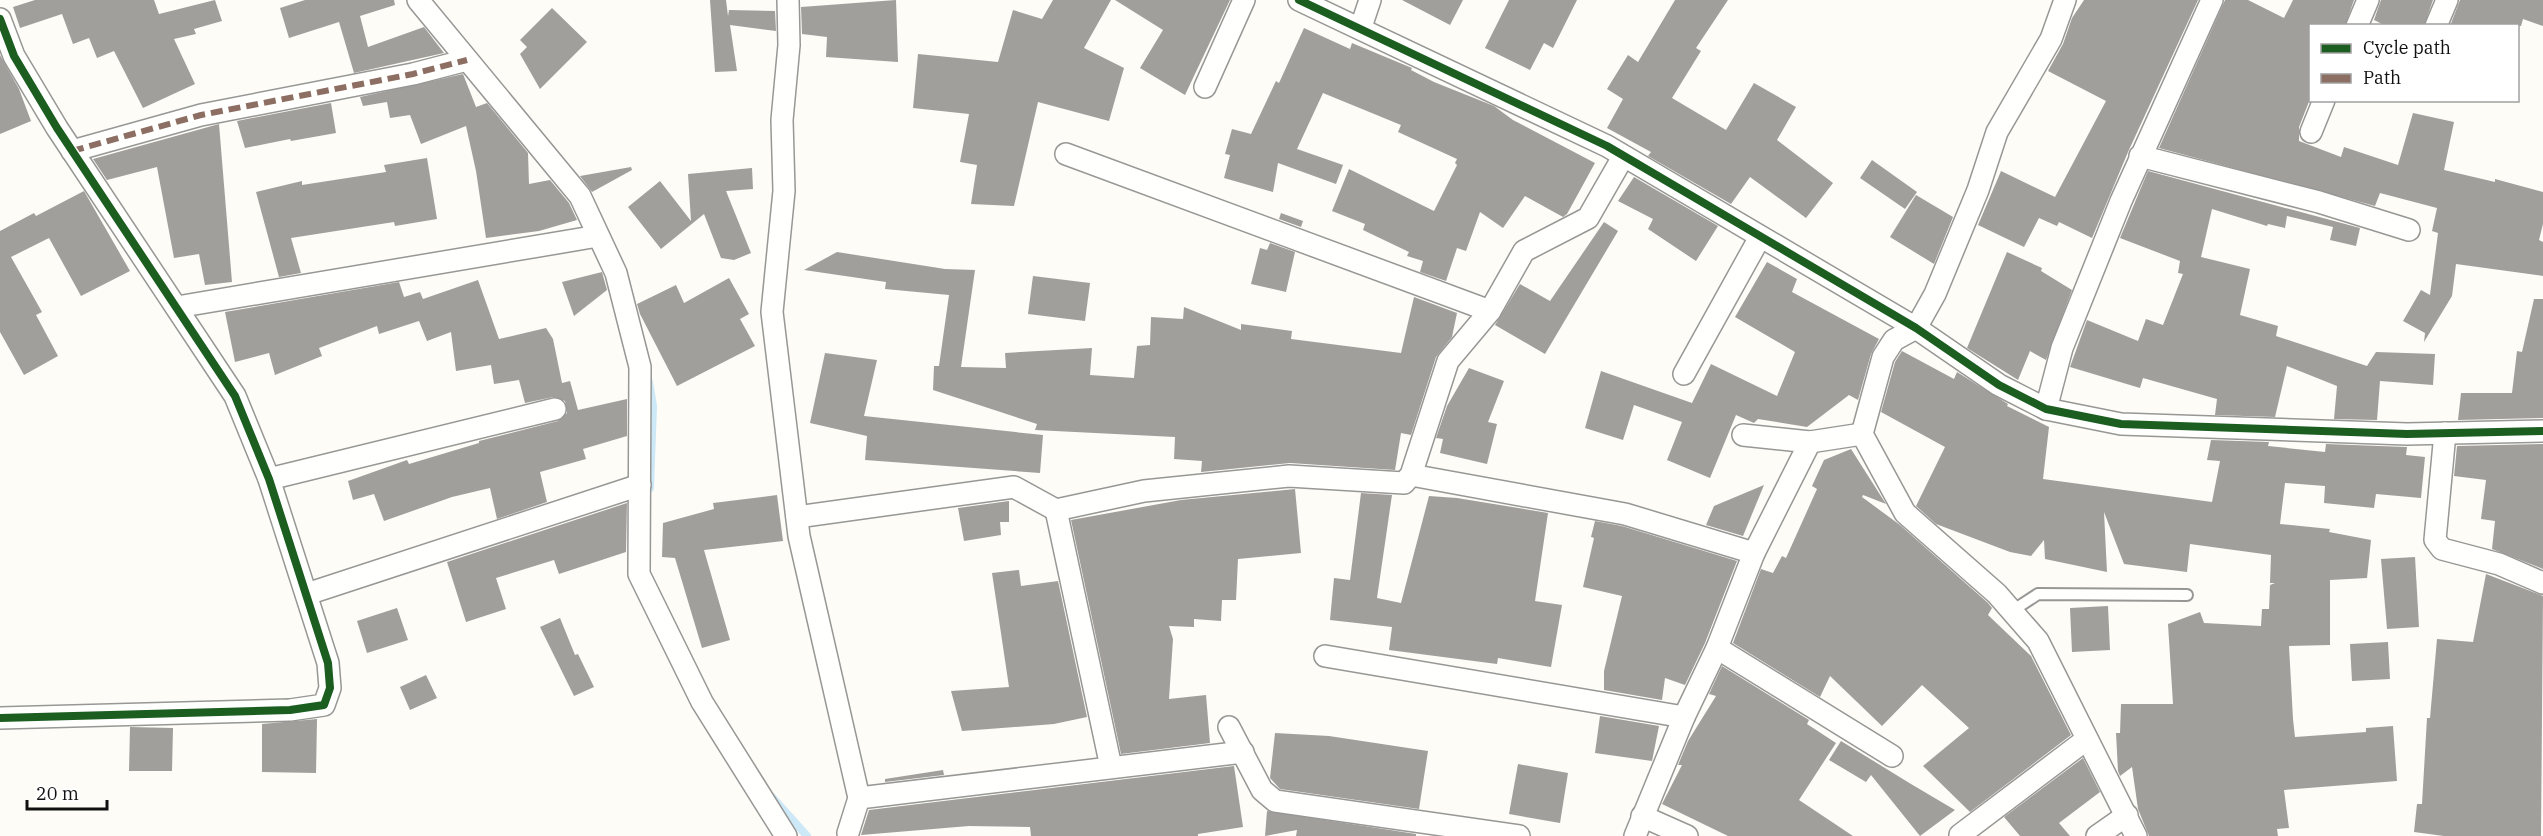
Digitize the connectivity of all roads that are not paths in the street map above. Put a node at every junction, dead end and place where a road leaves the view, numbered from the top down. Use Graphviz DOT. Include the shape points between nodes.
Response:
graph roads {
  1 [pos="418,0"];
  2 [pos="788,0"];
  3 [pos="1244,0"];
  4 [pos="1299,0"];
  5 [pos="1371,0"];
  6 [pos="2065,0"];
  7 [pos="2211,0"];
  8 [pos="2368,0"];
  9 [pos="2447,0"];
  10 [pos="0,19"];
  11 [pos="2358,24"];
  12 [pos="2437,24"];
  13 [pos="1361,27"];
  14 [pos="467,60"];
  15 [pos="1204,87"];
  16 [pos="2323,102"];
  17 [pos="2311,132"];
  18 [pos="72,151"];
  19 [pos="1066,154"];
  20 [pos="2140,156"];
  21 [pos="1623,157"];
  22 [pos="2409,230"];
  23 [pos="598,236"];
  24 [pos="1760,237"];
  25 [pos="177,307"];
  26 [pos="1490,311"];
  27 [pos="1916,328"];
  28 [pos="1684,374"];
  29 [pos="555,409"];
  30 [pos="2046,409"];
  31 [pos="2543,430"];
  32 [pos="2445,433"];
  33 [pos="1862,434"];
  34 [pos="1743,435"];
  35 [pos="1810,442"];
  36 [pos="1411,476"];
  37 [pos="269,479"];
  38 [pos="640,485"];
  39 [pos="1056,510"];
  40 [pos="797,517"];
  41 [pos="1754,553"];
  42 [pos="2543,583"];
  43 [pos="307,594"];
  44 [pos="2187,594"];
  45 [pos="2012,611"];
  46 [pos="1717,648"];
  47 [pos="1325,656"];
  48 [pos="1684,717"];
  49 [pos="0,718"];
  50 [pos="1229,727"];
  51 [pos="2087,739"];
  52 [pos="1243,752"];
  53 [pos="1892,756"];
  54 [pos="1111,767"];
  55 [pos="859,798"];
  56 [pos="2127,815"];
  57 [pos="1639,826"];
  58 [pos="848,833"];
  59 [pos="1960,835"];
  60 [pos="786,836"];
  61 [pos="1519,836"];
  62 [pos="1687,836"];
  63 [pos="2097,836"];
  64 [pos="2136,836"];
  1 -- 14 [label="street"];
  2 -- 40 [label="street" via="789,45 782,120 784,191 772,312"];
  3 -- 15 [label="street"];
  4 -- 13 [label="street"];
  5 -- 13 [label="street"];
  6 -- 27 [label="street" via="2051,39 1997,132 1978,190 1935,294"];
  7 -- 20 [label="street"];
  8 -- 11 [label="street"];
  9 -- 12 [label="street"];
  10 -- 18 [label="street" via="14,56"];
  13 -- 21 [label="street" via="1597,140"];
  14 -- 18 [label="street" via="413,75 201,115"];
  14 -- 23 [label="street" via="580,196"];
  16 -- 17 [label="street"];
  18 -- 25 [label="street"];
  19 -- 26 [label="street"];
  20 -- 22 [label="street" via="2319,202"];
  20 -- 30 [label="street" via="2062,348"];
  21 -- 24 [label="street"];
  21 -- 26 [label="street" via="1588,218 1524,250"];
  23 -- 25 [label="street"];
  23 -- 38 [label="street" via="616,273 640,367"];
  24 -- 27 [label="street"];
  24 -- 28 [label="street"];
  25 -- 37 [label="street" via="236,396"];
  26 -- 36 [label="street" via="1448,361"];
  27 -- 30 [label="street" via="1999,385"];
  27 -- 33 [label="street" via="1894,340 1883,357"];
  29 -- 37 [label="street"];
  30 -- 32 [label="street" via="2121,424"];
  31 -- 32 [label="street"];
  32 -- 42 [label="street" via="2435,540 2442,549 2499,564"];
  33 -- 35 [label="street"];
  33 -- 45 [label="street" via="1905,513"];
  34 -- 35 [label="street"];
  35 -- 41 [label="street"];
  36 -- 39 [label="street" via="1404,483 1289,476 1144,491"];
  36 -- 41 [label="street" via="1625,514"];
  37 -- 43 [label="street"];
  38 -- 43 [label="street"];
  38 -- 60 [label="street" via="639,574 702,702"];
  39 -- 40 [label="street" via="1014,487"];
  39 -- 54 [label="street"];
  40 -- 55 [label="street"];
  41 -- 46 [label="street"];
  43 -- 49 [label="street" via="328,663 330,688 324,705 290,710"];
  44 -- 45 [label="lane" via="2038,594"];
  45 -- 51 [label="street" via="2038,641"];
  46 -- 48 [label="street"];
  46 -- 53 [label="street"];
  47 -- 48 [label="street"];
  48 -- 57 [label="street"];
  50 -- 52 [label="street"];
  51 -- 56 [label="street"];
  51 -- 59 [label="street"];
  52 -- 54 [label="street"];
  52 -- 61 [label="street" via="1262,790 1275,801"];
  54 -- 55 [label="street"];
  55 -- 58 [label="street"];
  56 -- 63 [label="street"];
  56 -- 64 [label="street"];
  57 -- 62 [label="street"];
}
